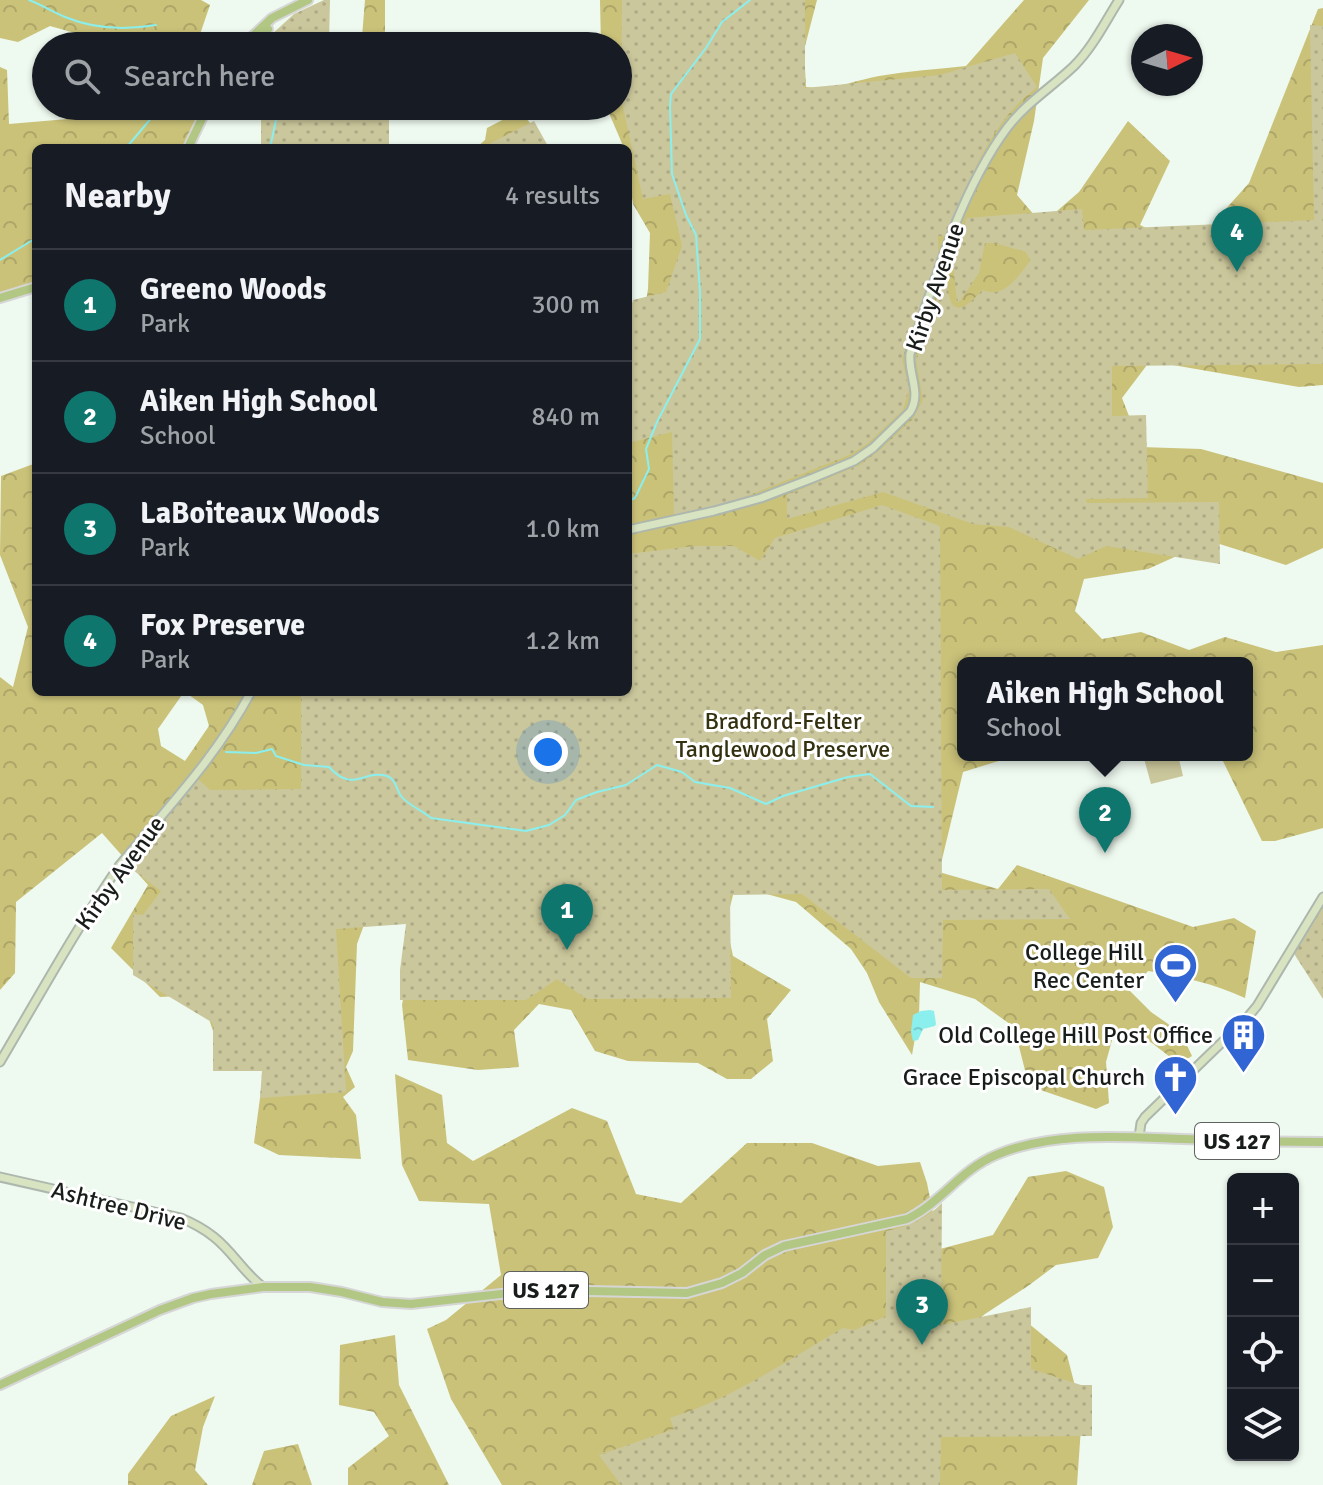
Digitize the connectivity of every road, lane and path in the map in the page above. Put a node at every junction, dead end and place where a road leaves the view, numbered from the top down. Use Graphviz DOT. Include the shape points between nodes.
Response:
graph roads {
  1 [pos="308,0"];
  2 [pos="1119,0"];
  3 [pos="285,12"];
  4 [pos="257,32"];
  5 [pos="265,32"];
  6 [pos="201,120"];
  7 [pos="190,144"];
  8 [pos="32,288"];
  9 [pos="0,298"];
  10 [pos="632,529"];
  11 [pos="249,696"];
  12 [pos="1323,897"];
  13 [pos="0,1062"];
  14 [pos="1139,1137"];
  15 [pos="1323,1142"];
  16 [pos="0,1177"];
  17 [pos="246,1273"];
  18 [pos="263,1287"];
  19 [pos="245,1289"];
  20 [pos="0,1385"];
  1 -- 3 [label="main road"];
  2 -- 10 [label="street, Kirby Avenue" via="1087,52 1006,129 968,196 910,354 916,395 910,412 854,461 761,498"];
  3 -- 4 [label="main road"];
  3 -- 5 [label="main road"];
  6 -- 7 [label="main road"];
  8 -- 9 [label="main road"];
  11 -- 13 [label="street, Kirby Avenue" via="207,762 107,884"];
  12 -- 14 [label="street" via="1257,1006 1145,1117"];
  14 -- 15 [label="main road, US 127"];
  14 -- 18 [label="main road, US 127" via="1088,1137 1013,1149 976,1165 907,1219 784,1246 736,1277 699,1291 538,1290 411,1304 329,1289"];
  16 -- 17 [label="street, Ashtree Drive" via="181,1218 216,1238"];
  17 -- 18 [label="street, Ashtree Drive"];
  17 -- 19 [label="street"];
  18 -- 19 [label="main road, US 127"];
  19 -- 20 [label="main road, US 127" via="160,1310"];
}
